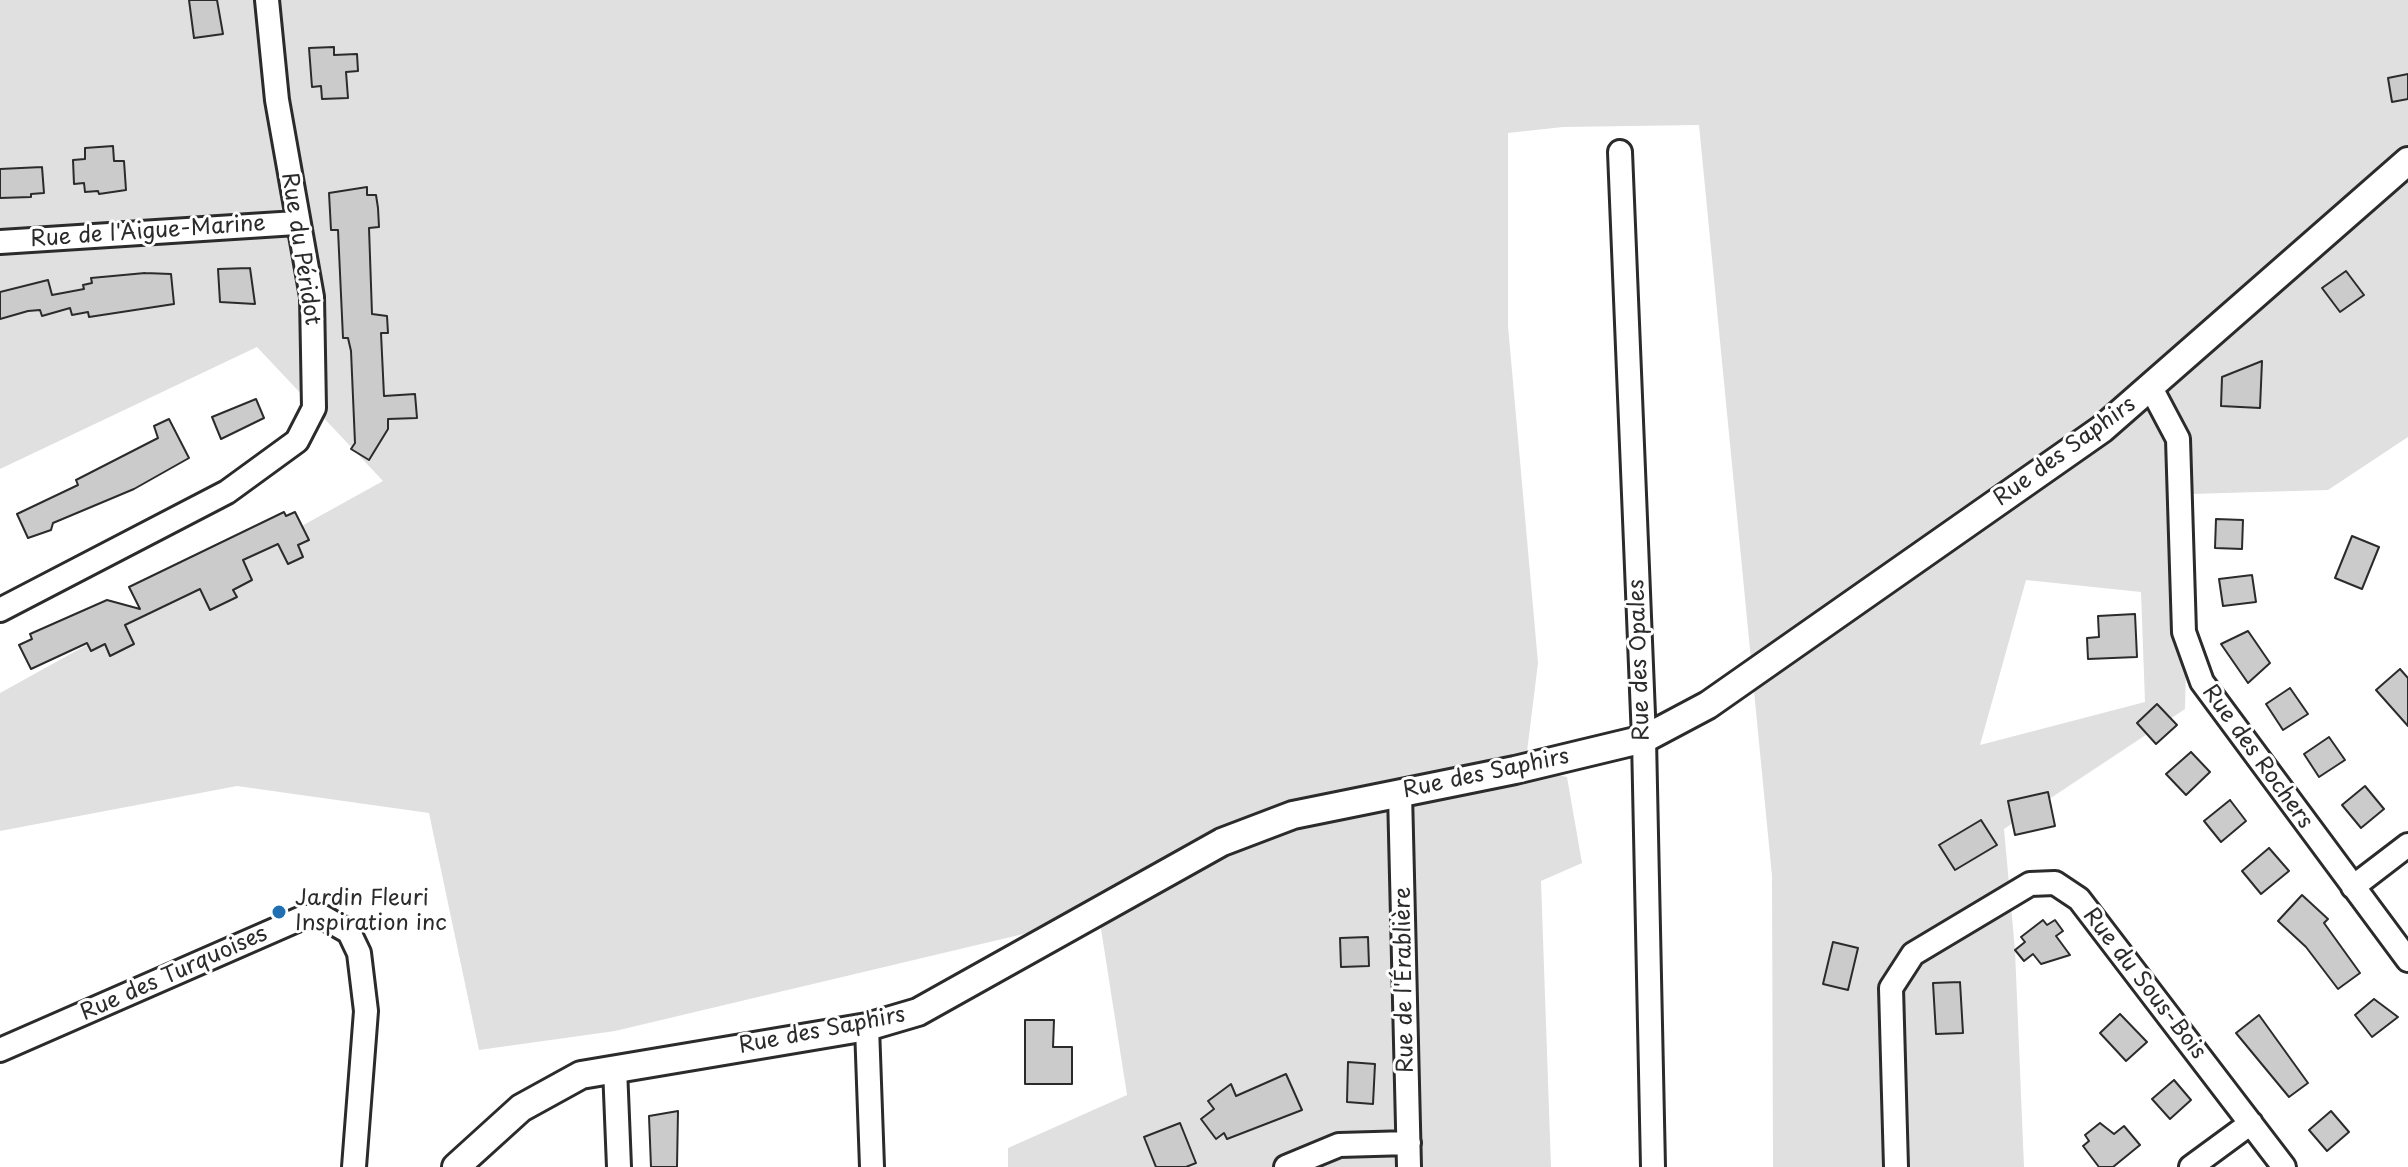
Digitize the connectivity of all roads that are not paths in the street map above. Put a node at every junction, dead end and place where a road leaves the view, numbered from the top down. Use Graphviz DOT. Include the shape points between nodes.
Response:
graph roads {
  1 [pos="267,0"];
  2 [pos="1620,152"];
  3 [pos="2408,161"];
  4 [pos="296,223"];
  5 [pos="0,242"];
  6 [pos="2151,388"];
  7 [pos="0,610"];
  8 [pos="1644,739"];
  9 [pos="1400,793"];
  10 [pos="2408,845"];
  11 [pos="2353,887"];
  12 [pos="2408,960"];
  13 [pos="867,1027"];
  14 [pos="0,1050"];
  15 [pos="615,1068"];
  16 [pos="2251,1123"];
  17 [pos="1409,1143"];
  18 [pos="354,1167"];
  19 [pos="456,1167"];
  20 [pos="619,1167"];
  21 [pos="872,1167"];
  22 [pos="1286,1167"];
  23 [pos="1409,1167"];
  24 [pos="1653,1167"];
  25 [pos="1896,1167"];
  26 [pos="2191,1167"];
  27 [pos="2284,1167"];
  1 -- 4 [label="street, Rue du Péridot"];
  2 -- 8 [label="street, Rue des Opales"];
  3 -- 6 [label="street, Rue des Saphirs"];
  4 -- 5 [label="street, Rue de l'Aigue-Marine"];
  4 -- 7 [label="street, Rue du Péridot" via="312,297 315,362 314,408 297,441 227,492"];
  6 -- 8 [label="street, Rue des Saphirs" via="2102,429 1708,705"];
  6 -- 11 [label="street, Rue des Rochers" via="2178,439 2184,632 2202,682"];
  8 -- 9 [label="street, Rue des Saphirs"];
  8 -- 24 [label="street, Rue des Opales"];
  9 -- 13 [label="street, Rue des Saphirs" via="1293,815 1222,842 918,1012"];
  9 -- 17 [label="street, Rue de l'Érablière"];
  10 -- 11 [label="street"];
  11 -- 12 [label="street, Rue des Rochers"];
  13 -- 15 [label="street, Rue des Saphirs"];
  13 -- 21 [label="street"];
  14 -- 18 [label="street, Rue des Turquoises" via="304,917 323,917 349,932 359,953 366,1011"];
  15 -- 19 [label="street, Rue des Saphirs" via="581,1075 521,1108"];
  15 -- 20 [label="street"];
  16 -- 25 [label="street, Rue du Sous-Bois" via="2079,899 2055,883 2030,884 1913,954 1891,988"];
  16 -- 26 [label="street"];
  16 -- 27 [label="street, Rue du Sous-Bois"];
  17 -- 22 [label="street" via="1339,1145"];
  17 -- 23 [label="street, Rue de l'Érablière"];
}
